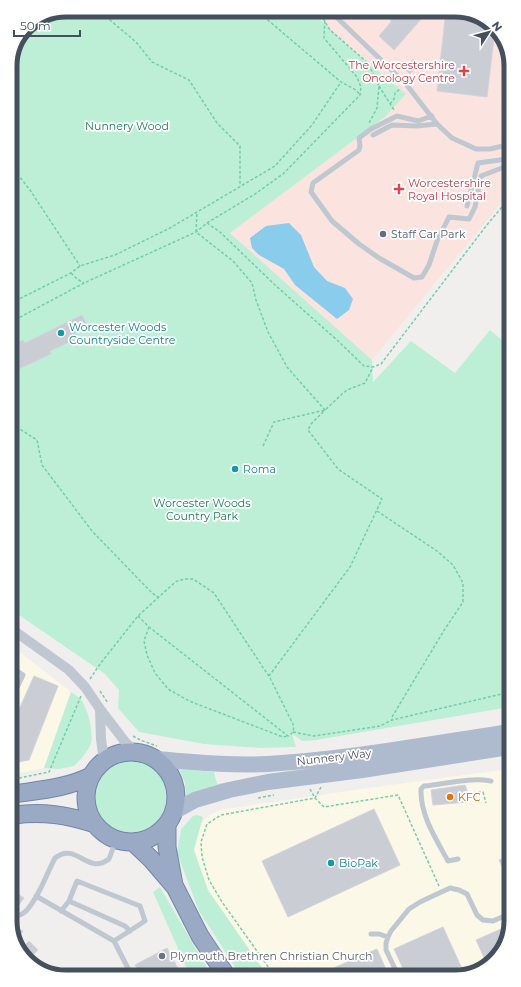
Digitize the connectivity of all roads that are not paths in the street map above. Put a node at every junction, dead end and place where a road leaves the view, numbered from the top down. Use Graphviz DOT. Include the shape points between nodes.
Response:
graph roads {
  1 [pos="336,17"];
  2 [pos="432,116"];
  3 [pos="437,124"];
  4 [pos="373,135"];
  5 [pos="504,146"];
  6 [pos="504,160"];
  7 [pos="504,167"];
  8 [pos="467,206"];
  9 [pos="17,633"];
  10 [pos="17,671"];
  11 [pos="17,687"];
  12 [pos="100,709"];
  13 [pos="504,733"];
  14 [pos="504,748"];
  15 [pos="485,751"];
  16 [pos="136,752"];
  17 [pos="158,753"];
  18 [pos="504,755"];
  19 [pos="104,761"];
  20 [pos="91,776"];
  21 [pos="491,781"];
  22 [pos="17,794"];
  23 [pos="175,811"];
  24 [pos="17,815"];
  25 [pos="95,824"];
  26 [pos="167,826"];
  27 [pos="116,840"];
  28 [pos="133,842"];
  29 [pos="458,859"];
  30 [pos="175,887"];
  31 [pos="36,896"];
  32 [pos="69,901"];
  33 [pos="61,911"];
  34 [pos="17,916"];
  35 [pos="504,916"];
  36 [pos="130,931"];
  37 [pos="372,934"];
  38 [pos="388,937"];
  39 [pos="114,941"];
  40 [pos="129,970"];
  41 [pos="223,970"];
  42 [pos="395,970"];
  1 -- 2 [label="lane" via="406,84"];
  2 -- 3 [label="lane"];
  2 -- 7 [label="lane" via="418,121 397,116 372,128 359,138 359,150 313,182 311,192 332,221 359,244 414,278 422,277 449,217 469,219 475,207 481,176"];
  3 -- 4 [label="lane" via="392,125"];
  3 -- 5 [label="lane" via="452,138 476,149"];
  6 -- 8 [label="lane" via="478,163"];
  9 -- 12 [label="street" via="88,683"];
  10 -- 11 [label="lane" via="22,675"];
  12 -- 16 [label="street"];
  12 -- 19 [label="street"];
  13 -- 17 [label="main road, Nunnery Way" via="336,758 268,764 226,764"];
  14 -- 15 [label="main road, Nunnery Way"];
  15 -- 18 [label="main road"];
  15 -- 23 [label="main road, Nunnery Way" via="268,782 195,800"];
  16 -- 17 [label="highway"];
  16 -- 19 [label="highway" via="118,754"];
  17 -- 23 [label="highway" via="176,787"];
  19 -- 20 [label="highway"];
  20 -- 22 [label="highway" via="65,786"];
  20 -- 25 [label="highway" via="86,790 86,802"];
  21 -- 29 [label="lane" via="468,780 424,786 421,789 420,800 424,812 448,861"];
  23 -- 26 [label="highway"];
  24 -- 25 [label="highway" via="34,813 70,816"];
  25 -- 27 [label="highway"];
  26 -- 28 [label="highway" via="156,835"];
  26 -- 30 [label="highway" via="167,847"];
  27 -- 28 [label="highway"];
  27 -- 31 [label="lane" via="109,859 99,864 71,853 55,858"];
  28 -- 30 [label="highway"];
  30 -- 41 [label="highway" via="200,936"];
  31 -- 33 [label="lane"];
  31 -- 34 [label="lane" via="26,911"];
  32 -- 33 [label="lane"];
  32 -- 36 [label="lane" via="125,926"];
  32 -- 36 [label="lane" via="77,882 140,906 145,920"];
  33 -- 39 [label="lane"];
  35 -- 38 [label="lane" via="493,921 483,920 477,915 467,894 450,888 408,909"];
  36 -- 39 [label="lane"];
  37 -- 38 [label="lane"];
  38 -- 42 [label="lane" via="386,950"];
  39 -- 40 [label="lane"];
}
